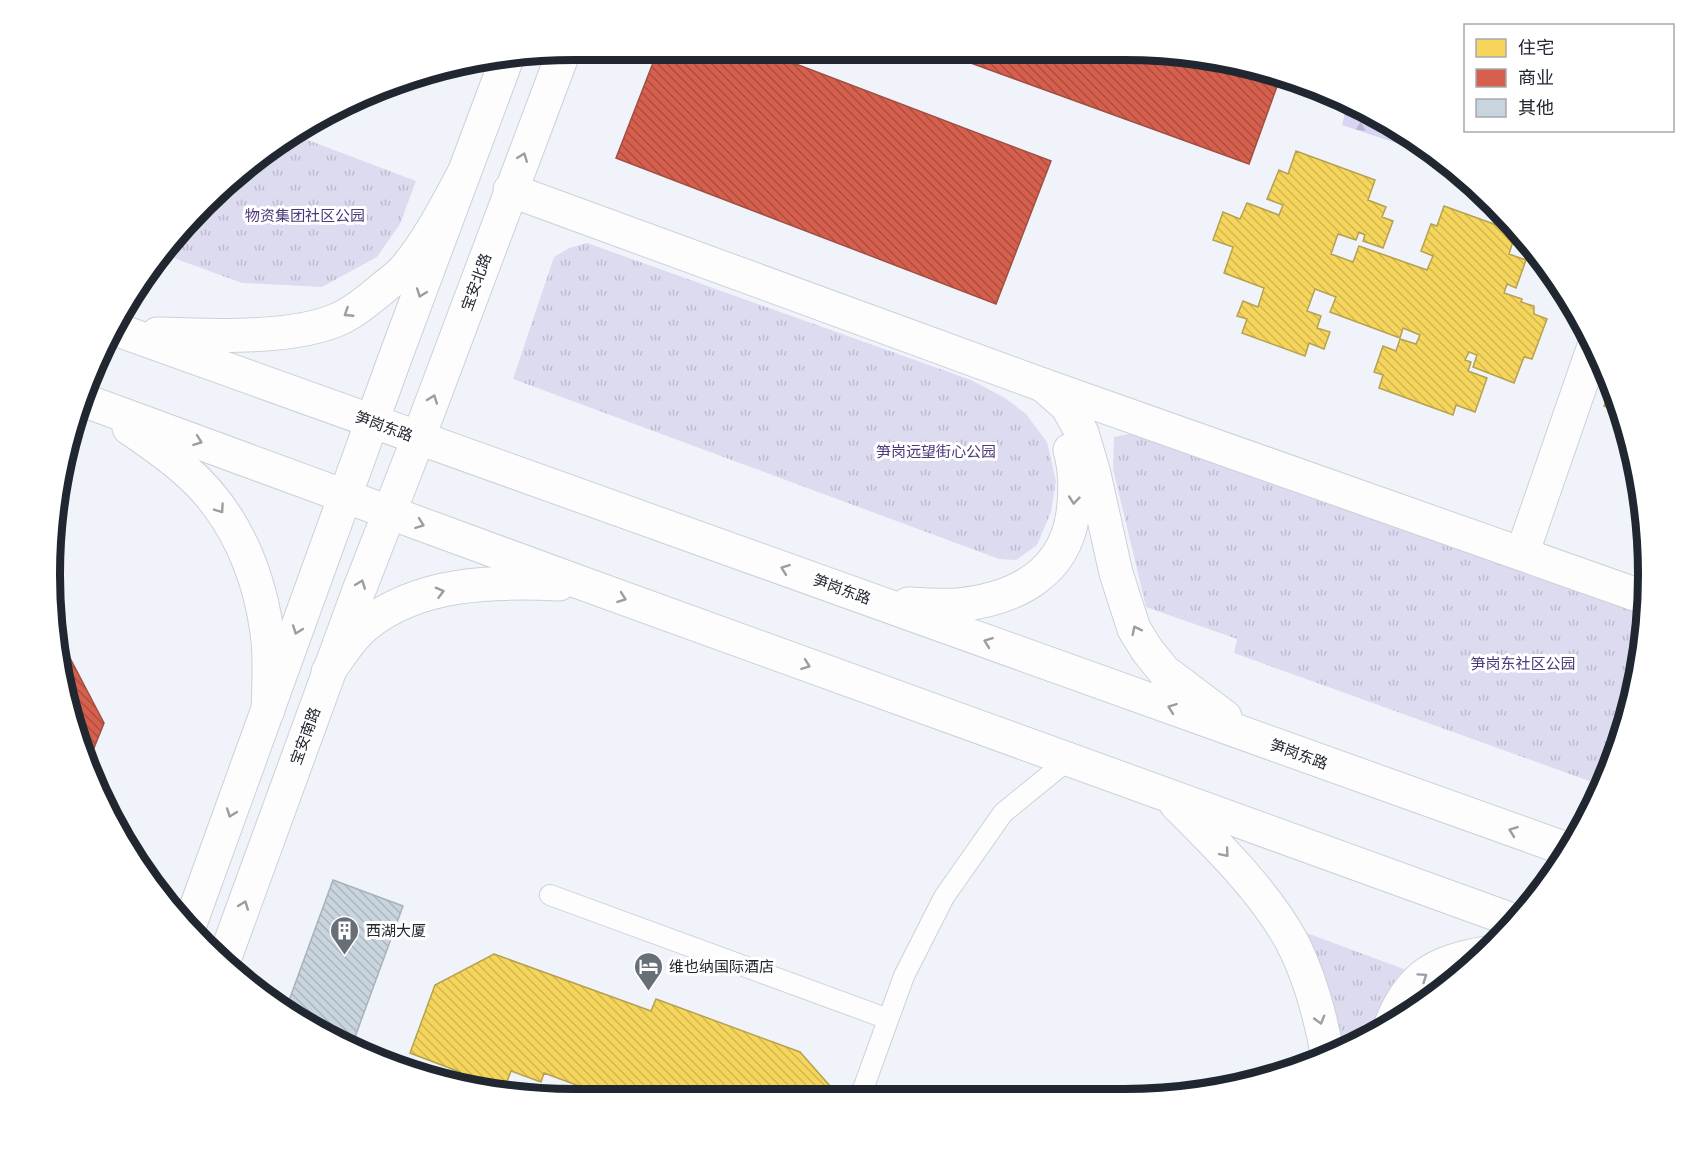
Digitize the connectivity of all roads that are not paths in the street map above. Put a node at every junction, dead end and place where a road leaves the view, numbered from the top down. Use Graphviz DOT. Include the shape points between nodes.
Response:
graph roads {
  1 [pos="560,60"];
  2 [pos="505,64"];
  3 [pos="464,173"];
  4 [pos="510,189"];
  5 [pos="121,331"];
  6 [pos="121,331"];
  7 [pos="1590,358"];
  8 [pos="1043,385"];
  9 [pos="90,402"];
  10 [pos="373,421"];
  11 [pos="418,439"];
  12 [pos="346,496"];
  13 [pos="390,513"];
  14 [pos="1522,554"];
  15 [pos="587,585"];
  16 [pos="1637,595"];
  17 [pos="884,604"];
  18 [pos="328,672"];
  19 [pos="268,710"];
  20 [pos="1255,739"];
  21 [pos="1068,760"];
  22 [pos="1169,797"];
  23 [pos="1560,847"];
  24 [pos="550,895"];
  25 [pos="192,918"];
  26 [pos="1506,918"];
  27 [pos="227,953"];
  28 [pos="1467,957"];
  29 [pos="1397,1010"];
  30 [pos="888,1019"];
  31 [pos="1326,1047"];
  32 [pos="863,1089"];
  4 -- 1 [label="main road, 宝安北路, one-way"];
  2 -- 3 [label="main road"];
  3 -- 5 [label="main road, one-way" via="431,232 403,271 344,317 311,328 269,333 210,336"];
  3 -- 10 [label="main road, one-way"];
  4 -- 8 [label="main road"];
  11 -- 4 [label="main road, 宝安北路, one-way"];
  6 -- 10 [label="main road, 笋岗东路"];
  7 -- 14 [label="main road"];
  8 -- 14 [label="main road"];
  8 -- 17 [label="main road, one-way" via="1066,434 1076,484 1070,530 1060,555 1042,575 999,596 958,605"];
  20 -- 8 [label="main road, one-way" via="1164,671 1134,629 1116,573 1082,433 1067,406"];
  9 -- 12 [label="main road, one-way"];
  9 -- 19 [label="main road, one-way" via="184,469 230,522 249,562 264,614"];
  10 -- 11 [label="main road, 笋岗东路"];
  10 -- 12 [label="main road"];
  11 -- 13 [label="main road, 宝安北路"];
  17 -- 11 [label="main road, 笋岗东路, one-way"];
  12 -- 13 [label="main road"];
  12 -- 19 [label="main road, one-way"];
  13 -- 15 [label="main road, one-way"];
  18 -- 13 [label="main road, 宝安南路, one-way"];
  14 -- 16 [label="main road"];
  18 -- 15 [label="main road, one-way" via="366,625 411,600 484,584"];
  15 -- 21 [label="main road, one-way"];
  20 -- 17 [label="main road, 笋岗东路, one-way"];
  27 -- 18 [label="main road, 宝安南路, one-way"];
  19 -- 25 [label="main road, one-way"];
  23 -- 20 [label="main road, 笋岗东路, one-way"];
  21 -- 22 [label="main road"];
  21 -- 30 [label="lane" via="1003,813 944,897 904,976"];
  22 -- 26 [label="main road"];
  22 -- 31 [label="main road, one-way" via="1220,847 1278,920 1308,982"];
  24 -- 30 [label="lane"];
  29 -- 28 [label="main road, one-way" via="1413,984 1429,972"];
  30 -- 32 [label="lane"];
}
